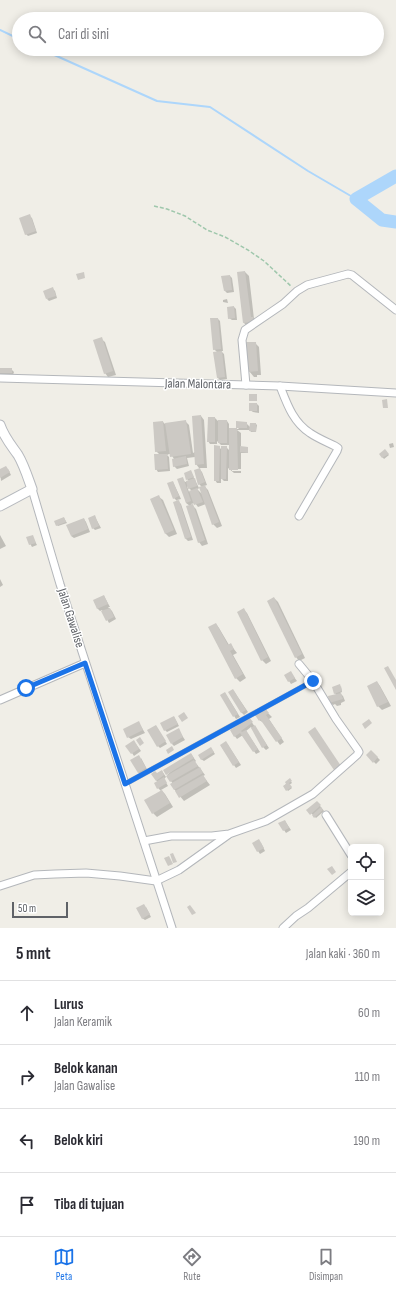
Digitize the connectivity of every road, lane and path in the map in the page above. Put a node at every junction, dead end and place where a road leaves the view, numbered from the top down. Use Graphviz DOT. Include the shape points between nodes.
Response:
graph roads {
  1 [pos="154,206"];
  2 [pos="297,291"];
  3 [pos="396,310"];
  4 [pos="0,378"];
  5 [pos="246,385"];
  6 [pos="280,386"];
  7 [pos="396,393"];
  8 [pos="0,425"];
  9 [pos="32,490"];
  10 [pos="0,506"];
  11 [pos="299,516"];
  12 [pos="85,663"];
  13 [pos="300,664"];
  14 [pos="313,681"];
  15 [pos="0,700"];
  16 [pos="125,784"];
  17 [pos="326,815"];
  18 [pos="229,834"];
  19 [pos="144,841"];
  20 [pos="348,850"];
  21 [pos="348,875"];
  22 [pos="156,881"];
  23 [pos="0,886"];
  24 [pos="172,928"];
  25 [pos="283,928"];
  1 -- 2 [label="path" via="185,216 248,250"];
  2 -- 3 [label="street" via="307,285 348,274"];
  2 -- 5 [label="street" via="245,330 242,340"];
  4 -- 5 [label="street, Jalan Malontara"];
  5 -- 6 [label="street, Jalan Malontara"];
  6 -- 7 [label="street, Jalan Malontara"];
  6 -- 11 [label="street" via="290,412 303,427 338,448"];
  8 -- 9 [label="street, Jalan Gawalise" via="3,435 24,466"];
  9 -- 10 [label="street"];
  9 -- 12 [label="street, Jalan Gawalise"];
  12 -- 15 [label="street"];
  12 -- 16 [label="street, Jalan Gawalise"];
  13 -- 14 [label="street"];
  14 -- 16 [label="lane"];
  14 -- 18 [label="street" via="358,750 358,754 307,798 266,821"];
  16 -- 19 [label="street, Jalan Gawalise"];
  17 -- 20 [label="street"];
  18 -- 19 [label="street" via="171,836"];
  18 -- 22 [label="street" via="179,870"];
  19 -- 22 [label="street, Jalan Gawalise"];
  21 -- 25 [label="street"];
  22 -- 23 [label="street" via="86,873 34,875"];
  22 -- 24 [label="street, Jalan Gawalise"];
}
